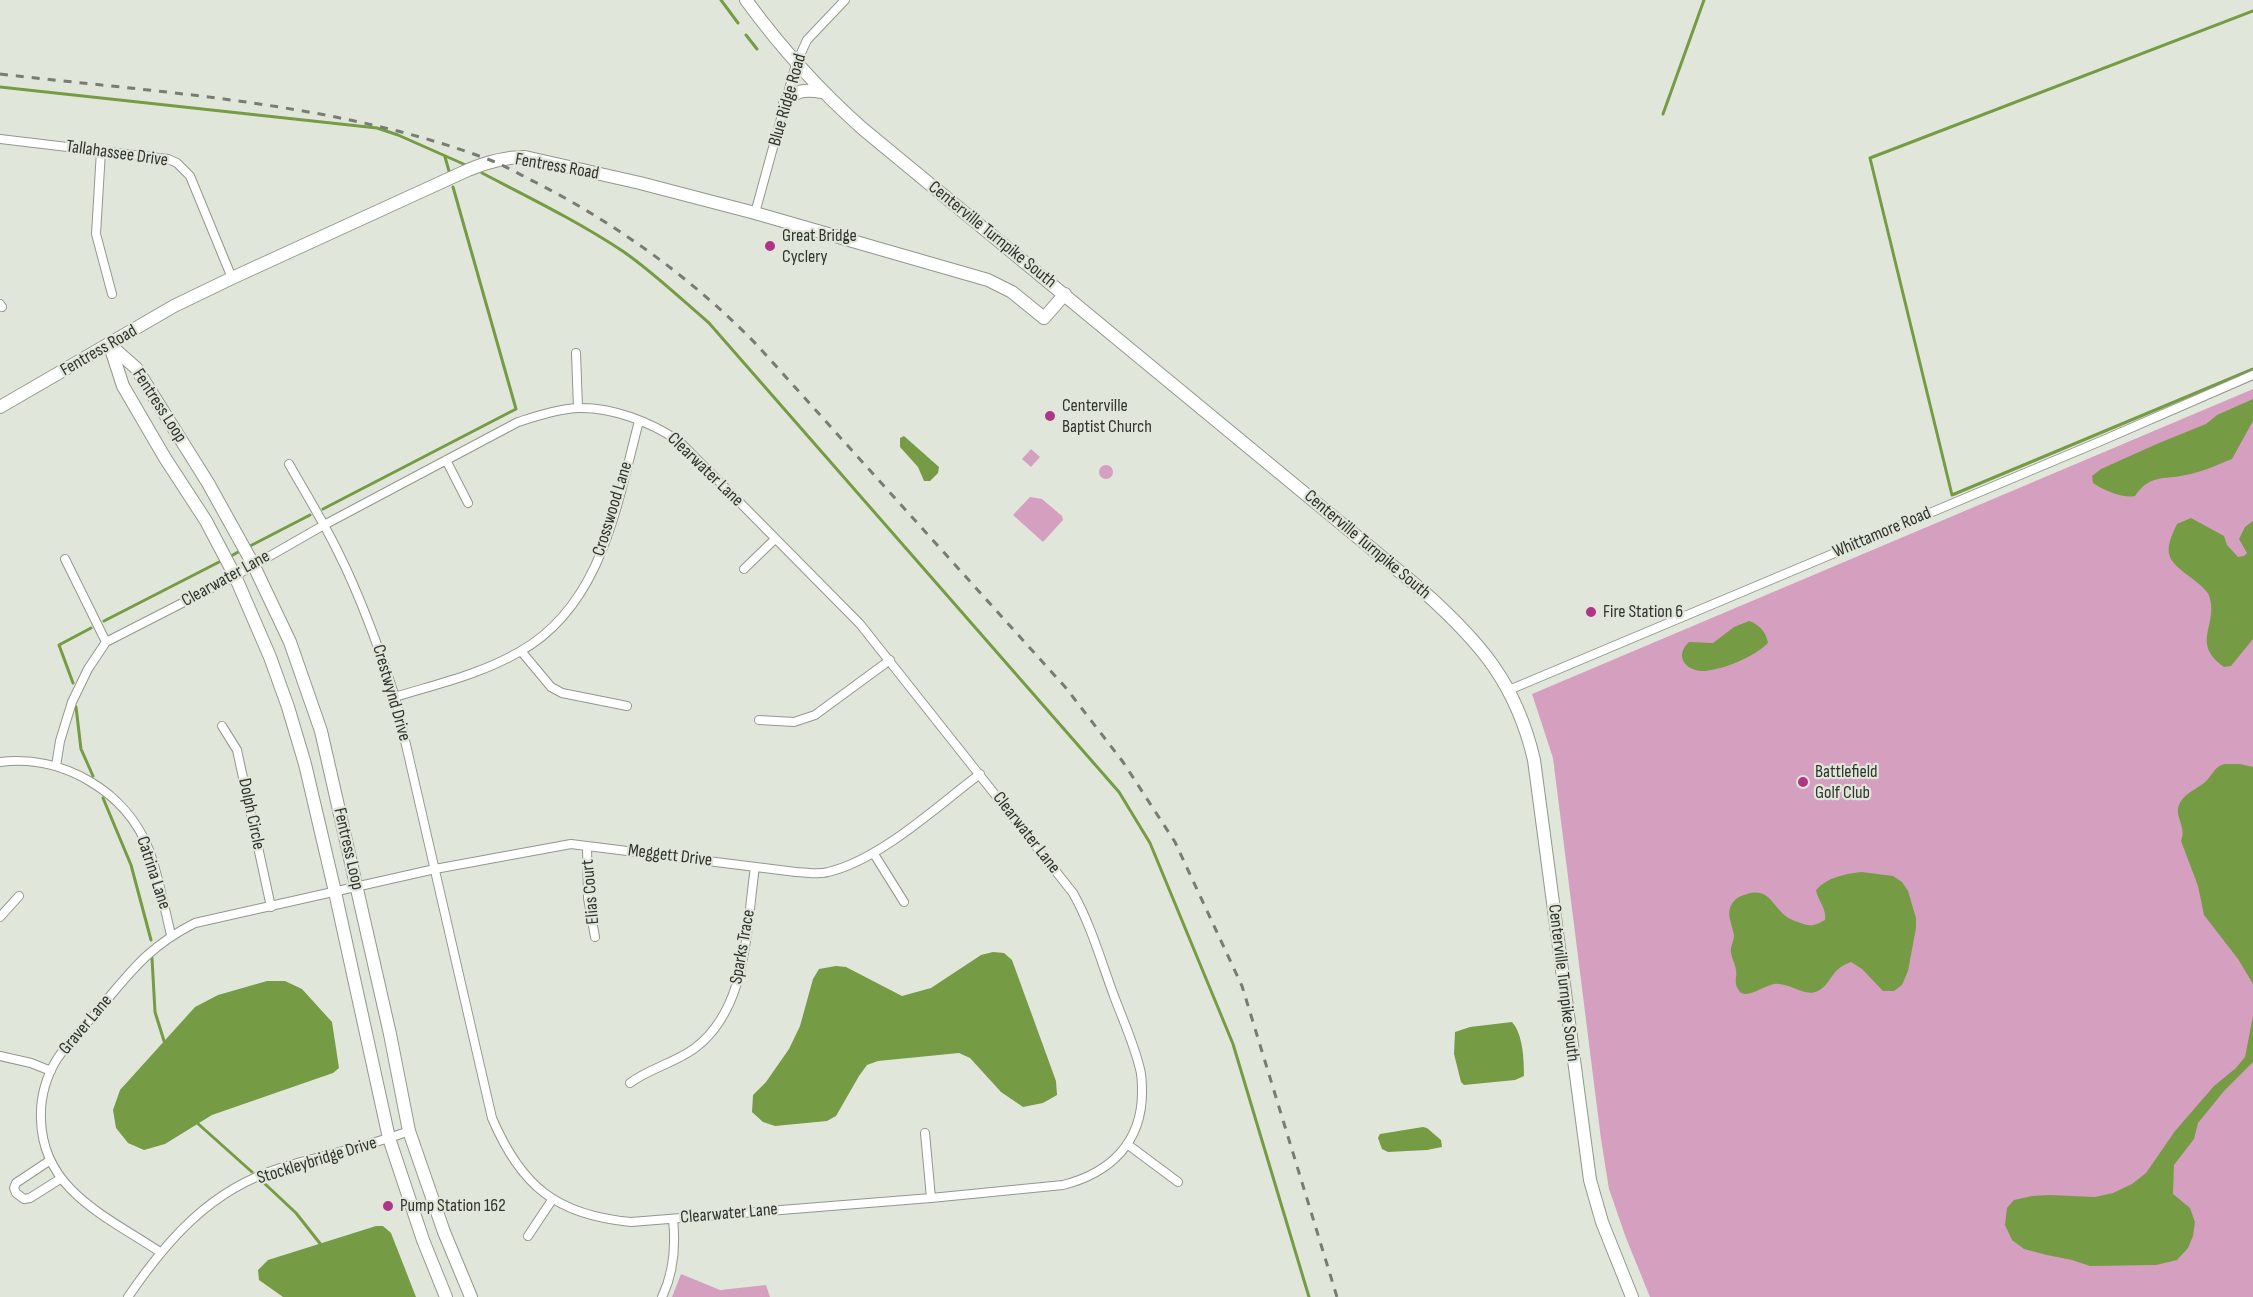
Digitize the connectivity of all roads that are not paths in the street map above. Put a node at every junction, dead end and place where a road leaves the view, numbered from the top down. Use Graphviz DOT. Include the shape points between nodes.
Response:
graph roads {
  1 [pos="746,0"];
  2 [pos="845,0"];
  3 [pos="796,64"];
  4 [pos="822,92"];
  5 [pos="785,102"];
  6 [pos="0,139"];
  7 [pos="101,152"];
  8 [pos="755,213"];
  9 [pos="232,278"];
  10 [pos="112,294"];
  11 [pos="1065,294"];
  12 [pos="110,345"];
  13 [pos="576,353"];
  14 [pos="2253,375"];
  15 [pos="0,407"];
  16 [pos="578,408"];
  17 [pos="639,421"];
  18 [pos="446,460"];
  19 [pos="289,464"];
  20 [pos="468,504"];
  21 [pos="324,525"];
  22 [pos="775,539"];
  23 [pos="65,559"];
  24 [pos="253,564"];
  25 [pos="744,569"];
  26 [pos="235,576"];
  27 [pos="106,642"];
  28 [pos="521,651"];
  29 [pos="890,660"];
  30 [pos="1509,690"];
  31 [pos="395,697"];
  32 [pos="627,705"];
  33 [pos="759,720"];
  34 [pos="222,726"];
  35 [pos="0,762"];
  36 [pos="56,766"];
  37 [pos="980,774"];
  38 [pos="587,846"];
  39 [pos="874,854"];
  40 [pos="755,867"];
  41 [pos="435,869"];
  42 [pos="357,887"];
  43 [pos="335,892"];
  44 [pos="19,896"];
  45 [pos="904,902"];
  46 [pos="271,906"];
  47 [pos="0,917"];
  48 [pos="171,935"];
  49 [pos="595,937"];
  50 [pos="0,1056"];
  51 [pos="51,1071"];
  52 [pos="630,1083"];
  53 [pos="409,1131"];
  54 [pos="925,1133"];
  55 [pos="389,1138"];
  56 [pos="1127,1144"];
  57 [pos="49,1161"];
  58 [pos="60,1179"];
  59 [pos="1178,1182"];
  60 [pos="931,1198"];
  61 [pos="552,1200"];
  62 [pos="673,1219"];
  63 [pos="528,1236"];
  64 [pos="160,1252"];
  65 [pos="132,1296"];
  66 [pos="446,1297"];
  67 [pos="471,1297"];
  68 [pos="662,1297"];
  69 [pos="1632,1297"];
  1 -- 3 [label="street, Centerville Turnpike South"];
  2 -- 3 [label="street, Blue Ridge Road" via="807,40"];
  3 -- 4 [label="street, Centerville Turnpike South"];
  3 -- 5 [label="street, Blue Ridge Road"];
  4 -- 5 [label="street" via="803,90"];
  4 -- 11 [label="street, Centerville Turnpike South"];
  5 -- 8 [label="street, Blue Ridge Road"];
  6 -- 7 [label="street, Tallahassee Drive"];
  7 -- 9 [label="street, Tallahassee Drive" via="168,159 185,169"];
  7 -- 10 [label="street" via="96,234"];
  8 -- 9 [label="street, Fentress Road" via="525,157 505,158 468,170"];
  8 -- 11 [label="street, Fentress Road" via="988,280 1012,292 1044,318"];
  9 -- 12 [label="street, Fentress Road" via="174,306"];
  11 -- 30 [label="street, Centerville Turnpike South" via="1438,604 1486,655"];
  12 -- 15 [label="street, Fentress Road"];
  12 -- 24 [label="street, Fentress Loop" via="136,368"];
  12 -- 26 [label="street, Fentress Loop" via="123,386"];
  13 -- 16 [label="street"];
  14 -- 30 [label="street, Whittamore Road"];
  16 -- 17 [label="street, Clearwater Lane" via="615,412"];
  16 -- 18 [label="street, Clearwater Lane" via="518,422"];
  17 -- 22 [label="street, Clearwater Lane" via="679,441"];
  17 -- 28 [label="street, Crosswood Lane" via="609,535 598,561 575,602"];
  18 -- 20 [label="street"];
  18 -- 21 [label="street, Clearwater Lane"];
  19 -- 21 [label="street, Crestwynd Drive"];
  21 -- 24 [label="street, Clearwater Lane"];
  21 -- 31 [label="street, Crestwynd Drive" via="359,599"];
  22 -- 25 [label="street"];
  22 -- 29 [label="street, Clearwater Lane" via="860,624"];
  23 -- 27 [label="street"];
  24 -- 26 [label="street, Clearwater Lane"];
  24 -- 42 [label="street, Fentress Loop" via="290,642 321,731"];
  26 -- 27 [label="street, Clearwater Lane"];
  26 -- 43 [label="street, Fentress Loop" via="288,706"];
  27 -- 36 [label="street, Clearwater Lane" via="72,702"];
  28 -- 31 [label="street, Crosswood Lane" via="492,666"];
  28 -- 32 [label="street" via="551,687 562,693"];
  29 -- 33 [label="street" via="815,715 794,722"];
  29 -- 37 [label="street, Clearwater Lane"];
  30 -- 69 [label="street, Centerville Turnpike South" via="1530,741 1540,794 1590,1180"];
  31 -- 41 [label="street, Crestwynd Drive"];
  34 -- 46 [label="street, Dolph Circle" via="237,750"];
  35 -- 36 [label="street, Catrina Lane"];
  36 -- 48 [label="street, Catrina Lane" via="90,782 117,801 139,830 153,864"];
  37 -- 39 [label="street, Meggett Drive"];
  37 -- 56 [label="street, Clearwater Lane" via="1060,876 1090,930 1141,1071 1142,1110"];
  38 -- 40 [label="street, Meggett Drive"];
  38 -- 41 [label="street, Meggett Drive" via="571,844"];
  38 -- 49 [label="street, Elias Court" via="588,898"];
  39 -- 40 [label="street, Meggett Drive" via="826,873"];
  39 -- 45 [label="street"];
  40 -- 52 [label="street, Sparks Trace" via="738,986 731,1004 709,1036 694,1048"];
  41 -- 42 [label="street, Meggett Drive"];
  41 -- 61 [label="street, Clearwater Lane" via="492,1118 514,1161"];
  42 -- 43 [label="street, Meggett Drive"];
  42 -- 53 [label="street, Fentress Loop"];
  43 -- 46 [label="street, Graver Lane"];
  43 -- 55 [label="street, Fentress Loop"];
  44 -- 47 [label="street"];
  46 -- 48 [label="street, Graver Lane" via="195,923"];
  48 -- 51 [label="street, Graver Lane" via="143,957 64,1050"];
  50 -- 51 [label="street"];
  51 -- 57 [label="street, Graver Lane" via="40,1111 43,1145"];
  53 -- 55 [label="street, Stockleybridge Drive"];
  53 -- 67 [label="street, Fentress Loop"];
  54 -- 60 [label="street"];
  55 -- 64 [label="street, Stockleybridge Drive" via="279,1169 245,1184 207,1207"];
  55 -- 66 [label="street, Fentress Loop"];
  56 -- 59 [label="street"];
  56 -- 60 [label="street, Clearwater Lane" via="1114,1161 1082,1180"];
  57 -- 58 [label="street, Graver Lane"];
  57 -- 58 [label="street" via="16,1183 16,1194 30,1198"];
  58 -- 64 [label="street, Graver Lane" via="84,1202"];
  60 -- 62 [label="street, Clearwater Lane"];
  61 -- 62 [label="street, Clearwater Lane" via="571,1210 610,1220"];
  61 -- 63 [label="street"];
  62 -- 68 [label="street" via="673,1266"];
  64 -- 65 [label="street, Stockleybridge Drive"];
}
